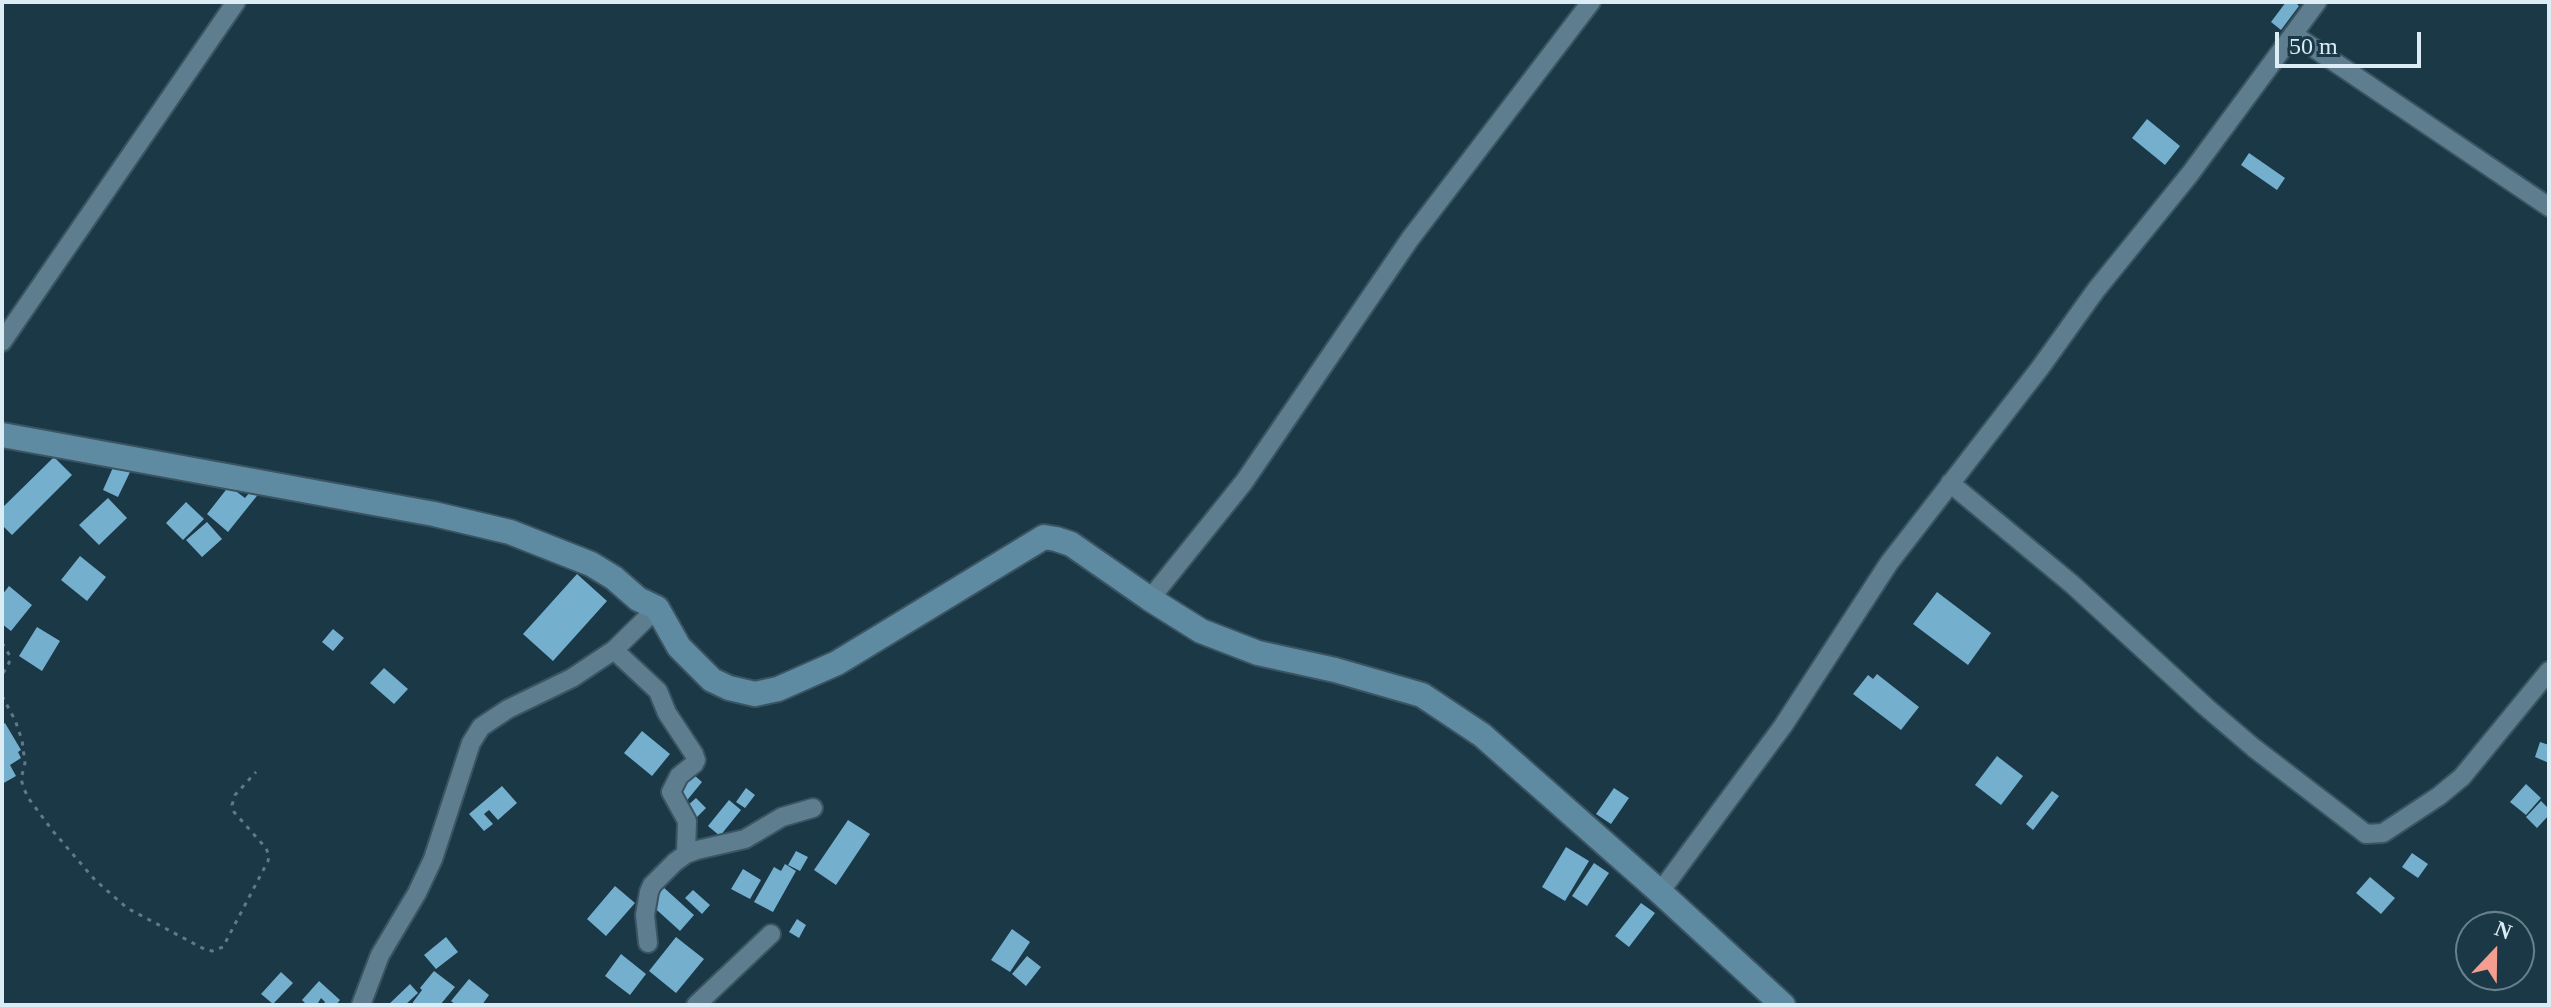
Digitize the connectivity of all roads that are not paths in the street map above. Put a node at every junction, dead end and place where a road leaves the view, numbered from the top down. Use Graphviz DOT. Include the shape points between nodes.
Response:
graph roads {
  1 [pos="236,2"];
  2 [pos="1591,2"];
  3 [pos="2317,2"];
  4 [pos="2293,34"];
  5 [pos="2549,207"];
  6 [pos="2,342"];
  7 [pos="2,435"];
  8 [pos="1950,483"];
  9 [pos="1150,599"];
  10 [pos="657,608"];
  11 [pos="614,650"];
  12 [pos="2549,671"];
  13 [pos="813,808"];
  14 [pos="686,854"];
  15 [pos="1660,892"];
  16 [pos="771,934"];
  17 [pos="648,943"];
  18 [pos="361,1005"];
  19 [pos="696,1005"];
  20 [pos="1783,1005"];
  1 -- 6 [label="street"];
  2 -- 9 [label="street" via="1410,239 1244,482"];
  3 -- 4 [label="street"];
  4 -- 5 [label="street"];
  4 -- 8 [label="street"];
  7 -- 10 [label="street" via="510,532 591,564"];
  8 -- 12 [label="street" via="2073,585 2218,718 2366,834 2383,833 2462,777"];
  8 -- 15 [label="street" via="1889,563 1783,726"];
  9 -- 10 [label="street" via="1071,544 1044,537 837,663 755,694 712,680 679,647"];
  9 -- 15 [label="street" via="1201,631 1258,653 1422,695 1482,735"];
  10 -- 11 [label="street"];
  11 -- 14 [label="street" via="658,691 694,754 694,764 671,792 687,821"];
  11 -- 18 [label="street" via="481,727 433,859 380,955"];
  13 -- 14 [label="street" via="782,817 745,839"];
  14 -- 17 [label="street" via="649,892"];
  15 -- 20 [label="street"];
  16 -- 19 [label="street"];
}
